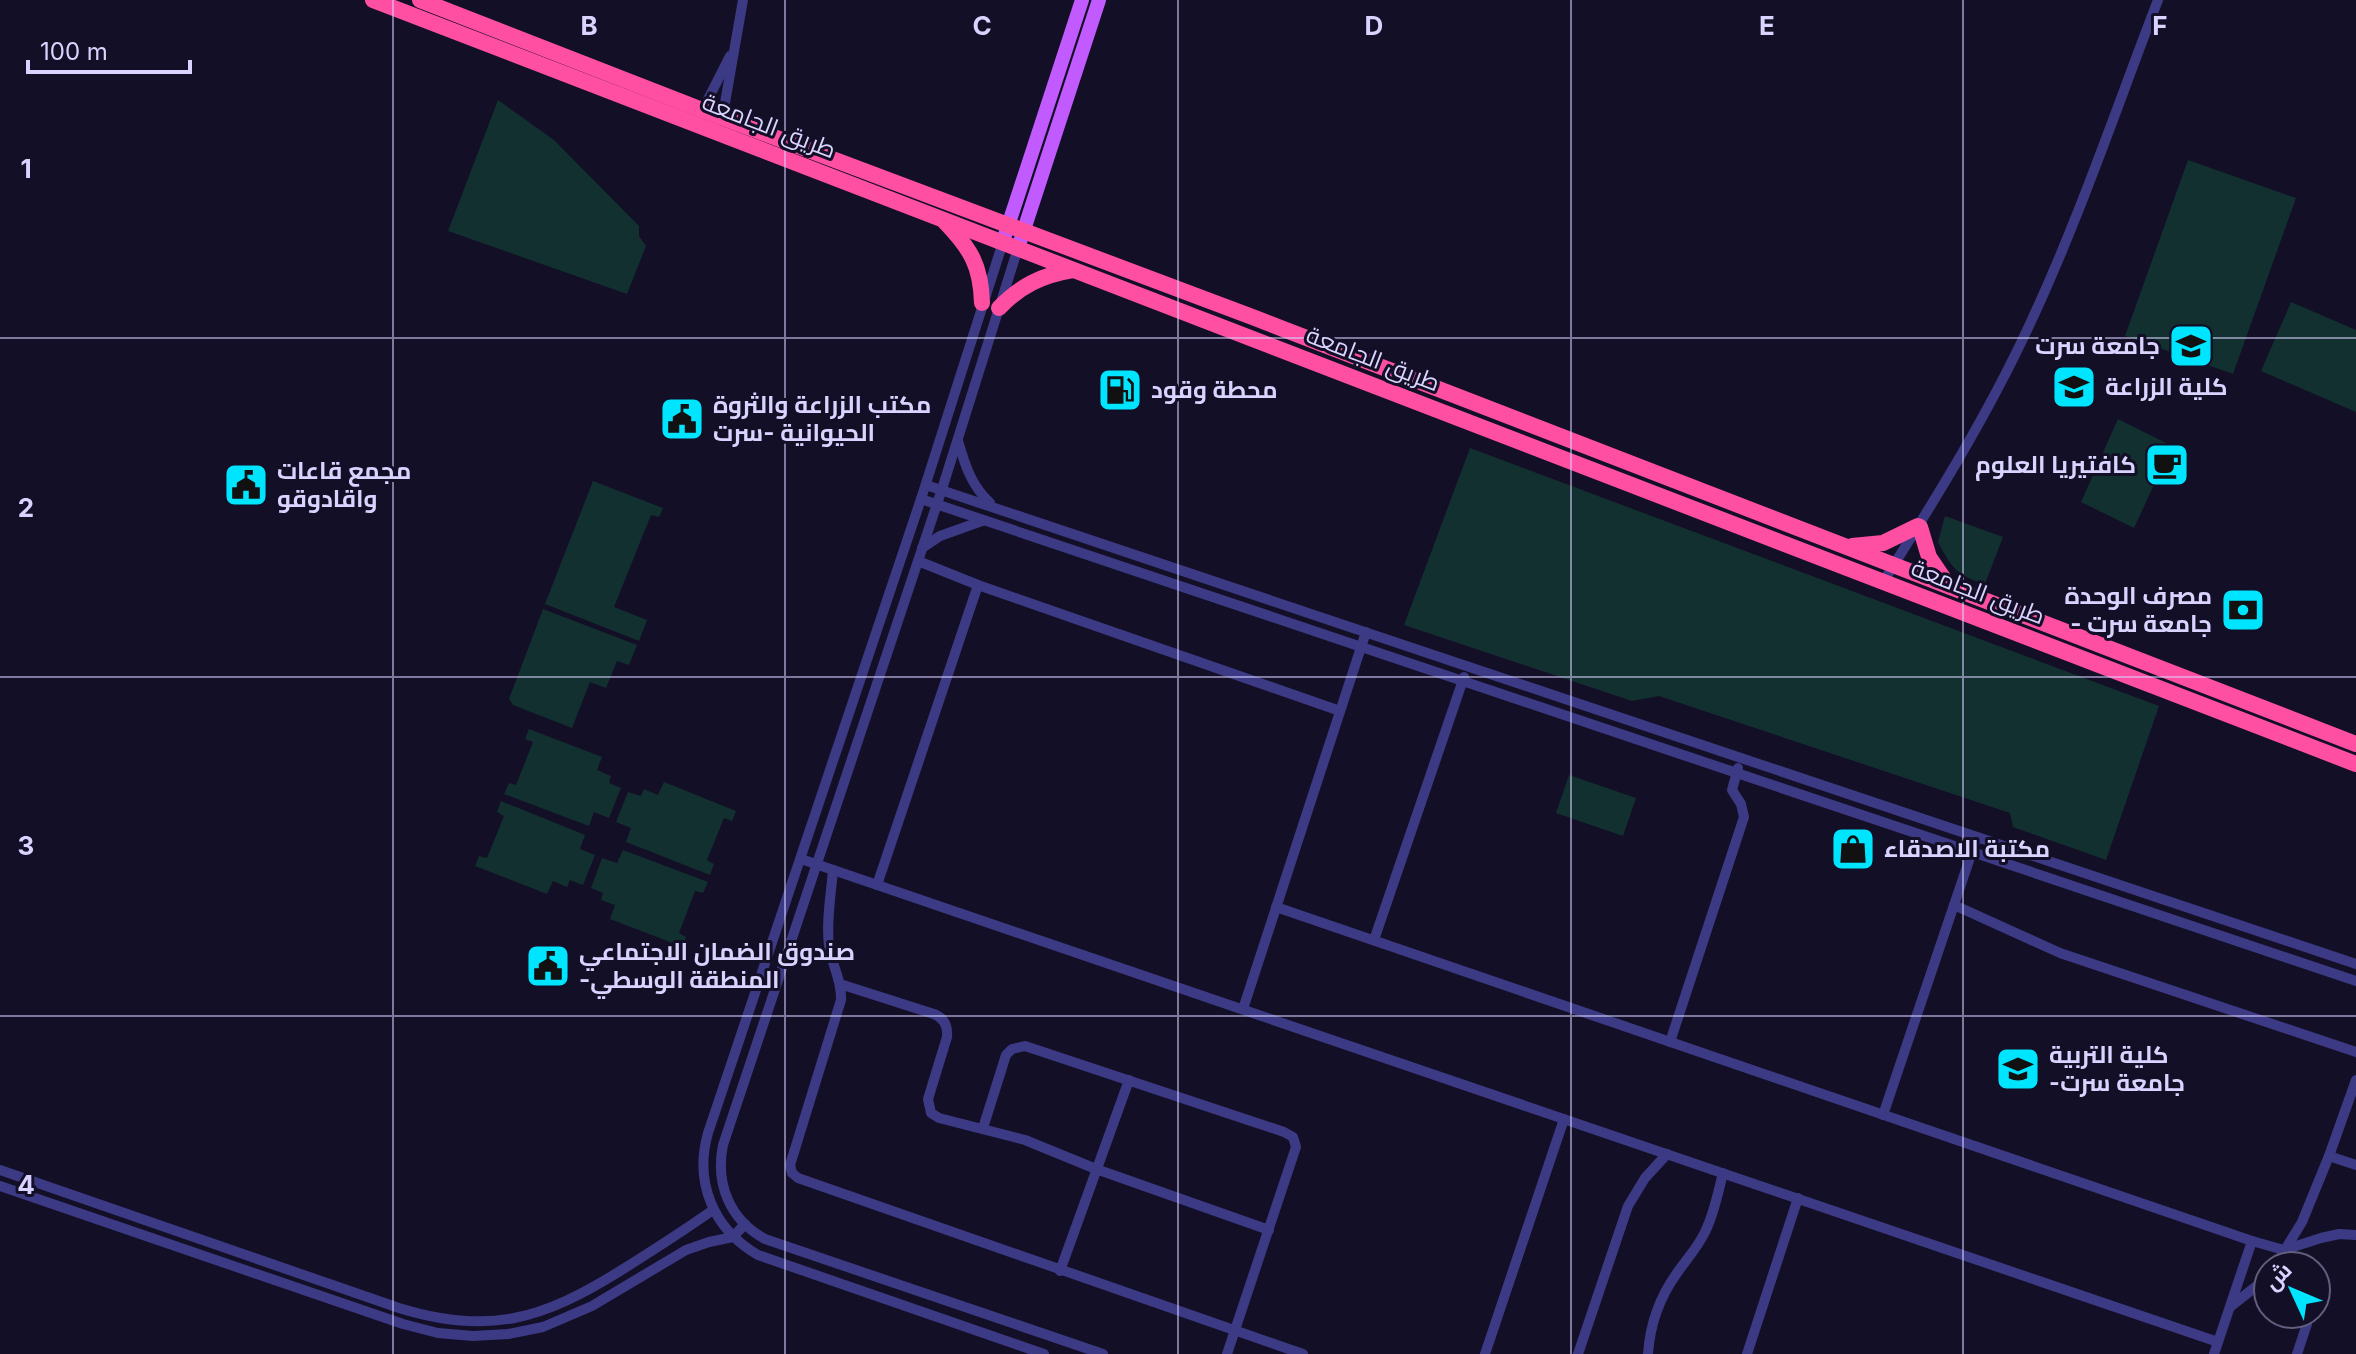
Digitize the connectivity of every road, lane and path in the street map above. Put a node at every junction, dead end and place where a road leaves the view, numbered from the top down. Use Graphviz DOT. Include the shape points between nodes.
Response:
graph roads {
  1 [pos="373,0"];
  2 [pos="420,0"];
  3 [pos="743,0"];
  4 [pos="1082,0"];
  5 [pos="1099,0"];
  6 [pos="2158,0"];
  7 [pos="737,44"];
  8 [pos="700,117"];
  9 [pos="720,125"];
  10 [pos="941,218"];
  11 [pos="1016,228"];
  12 [pos="1010,245"];
  13 [pos="1076,270"];
  14 [pos="1196,296"];
  15 [pos="991,306"];
  16 [pos="1190,314"];
  17 [pos="1514,419"];
  18 [pos="1508,437"];
  19 [pos="957,439"];
  20 [pos="926,485"];
  21 [pos="942,489"];
  22 [pos="921,499"];
  23 [pos="936,504"];
  24 [pos="995,507"];
  25 [pos="983,520"];
  26 [pos="1922,522"];
  27 [pos="1844,546"];
  28 [pos="922,548"];
  29 [pos="918,561"];
  30 [pos="1898,567"];
  31 [pos="1889,584"];
  32 [pos="978,585"];
  33 [pos="1949,586"];
  34 [pos="1366,632"];
  35 [pos="1361,647"];
  36 [pos="1467,666"];
  37 [pos="1462,681"];
  38 [pos="1340,711"];
  39 [pos="2356,744"];
  40 [pos="1741,758"];
  41 [pos="2356,764"];
  42 [pos="1736,773"];
  43 [pos="1977,837"];
  44 [pos="1972,852"];
  45 [pos="801,859"];
  46 [pos="816,864"];
  47 [pos="833,870"];
  48 [pos="877,885"];
  49 [pos="1954,905"];
  50 [pos="1276,907"];
  51 [pos="1374,940"];
  52 [pos="2356,964"];
  53 [pos="2356,981"];
  54 [pos="840,984"];
  55 [pos="1243,1009"];
  56 [pos="1670,1042"];
  57 [pos="2356,1052"];
  58 [pos="1129,1080"];
  59 [pos="2356,1080"];
  60 [pos="1883,1115"];
  61 [pos="1564,1119"];
  62 [pos="983,1128"];
  63 [pos="1667,1154"];
  64 [pos="2329,1156"];
  65 [pos="2356,1165"];
  66 [pos="1096,1169"];
  67 [pos="0,1170"];
  68 [pos="1723,1173"];
  69 [pos="721,1177"];
  70 [pos="704,1178"];
  71 [pos="0,1186"];
  72 [pos="1798,1198"];
  73 [pos="713,1210"];
  74 [pos="745,1224"];
  75 [pos="1269,1230"];
  76 [pos="2356,1235"];
  77 [pos="733,1237"];
  78 [pos="2252,1241"];
  79 [pos="2284,1250"];
  80 [pos="1060,1271"];
  81 [pos="2252,1290"];
  82 [pos="2230,1307"];
  83 [pos="1235,1330"];
  84 [pos="2305,1330"];
  85 [pos="2218,1342"];
  86 [pos="1044,1354"];
  87 [pos="1103,1354"];
  88 [pos="1227,1354"];
  89 [pos="1303,1354"];
  90 [pos="1485,1354"];
  91 [pos="1578,1354"];
  92 [pos="1648,1354"];
  93 [pos="1747,1354"];
  94 [pos="2214,1354"];
  95 [pos="2297,1354"];
  1 -- 8 [label="highway, طريق الجامعة"];
  2 -- 8 [label="highway, طريق الجامعة"];
  3 -- 7 [label="street"];
  4 -- 11 [label="main road"];
  5 -- 11 [label="main road"];
  6 -- 26 [label="street" via="2028,330"];
  7 -- 8 [label="street"];
  7 -- 9 [label="street"];
  8 -- 9 [label="highway, طريق الجامعة"];
  9 -- 10 [label="highway, طريق الجامعة"];
  9 -- 11 [label="highway, طريق الجامعة"];
  10 -- 12 [label="highway, طريق الجامعة"];
  10 -- 15 [label="highway" via="977,264"];
  11 -- 12 [label="main road"];
  11 -- 14 [label="highway, طريق الجامعة"];
  12 -- 13 [label="highway, طريق الجامعة"];
  12 -- 15 [label="street"];
  12 -- 15 [label="street"];
  13 -- 15 [label="highway" via="1039,278"];
  13 -- 16 [label="highway, طريق الجامعة"];
  14 -- 16 [label="highway"];
  14 -- 17 [label="highway, طريق الجامعة"];
  15 -- 19 [label="street"];
  15 -- 20 [label="street"];
  16 -- 18 [label="highway, طريق الجامعة"];
  17 -- 18 [label="highway"];
  17 -- 27 [label="highway, طريق الجامعة"];
  18 -- 31 [label="highway, طريق الجامعة"];
  19 -- 21 [label="street"];
  19 -- 24 [label="street" via="970,477"];
  20 -- 21 [label="street"];
  20 -- 22 [label="street"];
  21 -- 23 [label="street"];
  21 -- 24 [label="street"];
  22 -- 23 [label="street"];
  22 -- 45 [label="street"];
  23 -- 25 [label="street"];
  23 -- 28 [label="street"];
  24 -- 34 [label="street"];
  25 -- 28 [label="street"];
  25 -- 35 [label="street"];
  26 -- 27 [label="highway" via="1883,543"];
  26 -- 30 [label="street"];
  26 -- 33 [label="highway" via="1929,557"];
  27 -- 30 [label="highway, طريق الجامعة"];
  28 -- 29 [label="street"];
  29 -- 32 [label="street"];
  29 -- 46 [label="street"];
  30 -- 31 [label="street"];
  30 -- 33 [label="highway, طريق الجامعة"];
  31 -- 41 [label="highway, طريق الجامعة"];
  32 -- 38 [label="street"];
  32 -- 48 [label="street"];
  33 -- 39 [label="highway, طريق الجامعة"];
  34 -- 35 [label="street"];
  34 -- 36 [label="street"];
  35 -- 37 [label="street"];
  35 -- 38 [label="street"];
  36 -- 37 [label="street"];
  36 -- 40 [label="street"];
  37 -- 42 [label="street"];
  37 -- 51 [label="street"];
  38 -- 50 [label="street"];
  40 -- 42 [label="street"];
  40 -- 43 [label="street"];
  42 -- 44 [label="street"];
  42 -- 56 [label="street" via="1732,790 1744,817"];
  43 -- 44 [label="street"];
  43 -- 52 [label="street"];
  44 -- 49 [label="street"];
  44 -- 53 [label="street"];
  45 -- 46 [label="street"];
  45 -- 70 [label="street" via="708,1133"];
  46 -- 47 [label="street"];
  46 -- 69 [label="street" via="723,1145"];
  47 -- 48 [label="street"];
  47 -- 54 [label="street" via="828,936"];
  48 -- 55 [label="street"];
  49 -- 57 [label="street" via="2060,953"];
  49 -- 60 [label="street"];
  50 -- 51 [label="street"];
  50 -- 55 [label="street"];
  51 -- 56 [label="street"];
  54 -- 62 [label="street" via="942,1019 947,1037 929,1108 939,1118"];
  54 -- 80 [label="street" via="840,1009 790,1165 792,1173"];
  55 -- 61 [label="street"];
  56 -- 60 [label="street"];
  58 -- 62 [label="street" via="1016,1047 1006,1055"];
  58 -- 66 [label="street"];
  58 -- 75 [label="street" via="1293,1137 1296,1147"];
  59 -- 64 [label="street"];
  60 -- 78 [label="street"];
  61 -- 63 [label="street"];
  61 -- 90 [label="street"];
  62 -- 66 [label="street"];
  63 -- 68 [label="street"];
  63 -- 91 [label="street" via="1628,1206"];
  64 -- 65 [label="street"];
  64 -- 79 [label="street" via="2302,1222"];
  66 -- 75 [label="street"];
  66 -- 80 [label="street"];
  67 -- 73 [label="street" via="399,1308 461,1322 508,1320 553,1308"];
  68 -- 72 [label="street"];
  68 -- 92 [label="street" via="1704,1235 1654,1315"];
  69 -- 70 [label="street"];
  69 -- 74 [label="street" via="728,1201"];
  70 -- 73 [label="street"];
  71 -- 77 [label="street" via="403,1324 455,1335 508,1334 552,1324 686,1250"];
  72 -- 85 [label="street"];
  72 -- 93 [label="street"];
  73 -- 77 [label="street"];
  74 -- 77 [label="street"];
  74 -- 87 [label="street" via="773,1242"];
  75 -- 83 [label="street"];
  76 -- 79 [label="street" via="2339,1234"];
  77 -- 86 [label="street" via="767,1259"];
  78 -- 79 [label="street"];
  78 -- 82 [label="street"];
  80 -- 83 [label="street"];
  81 -- 82 [label="street"];
  82 -- 85 [label="street"];
  83 -- 88 [label="street"];
  83 -- 89 [label="street"];
  84 -- 95 [label="street"];
  85 -- 94 [label="street"];
}
